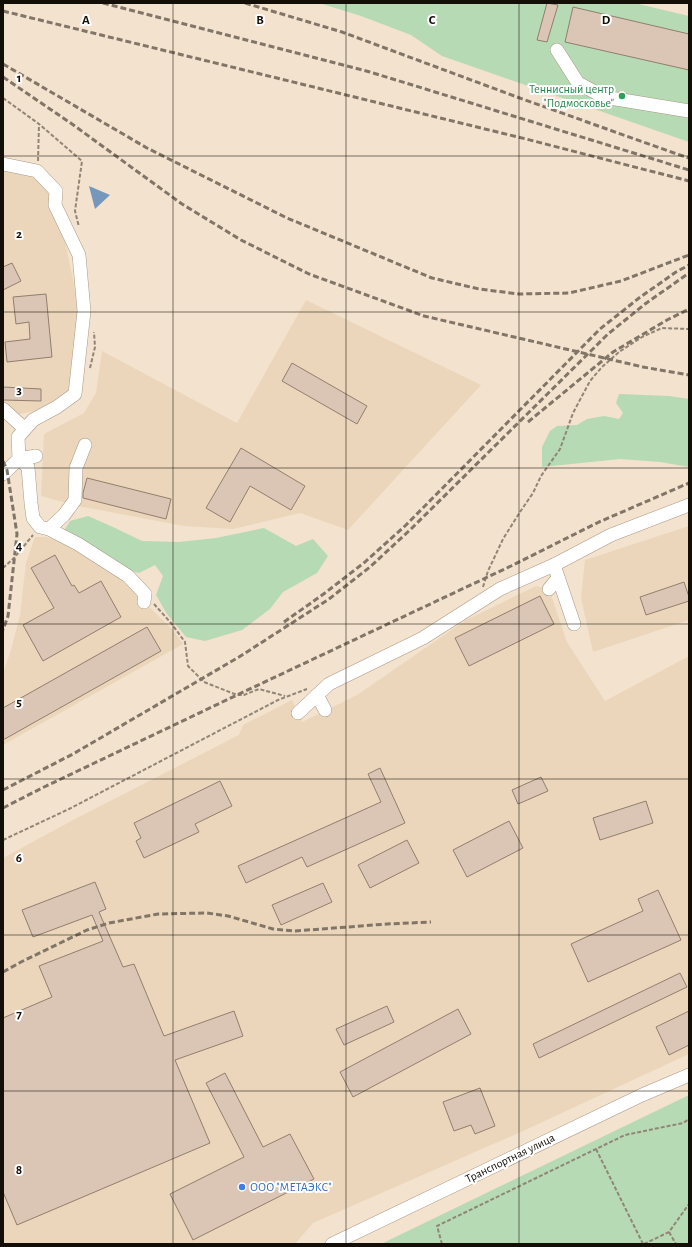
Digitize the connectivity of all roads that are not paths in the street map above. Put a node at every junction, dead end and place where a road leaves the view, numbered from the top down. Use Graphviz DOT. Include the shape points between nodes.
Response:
graph roads {
  1 [pos="557,50"];
  2 [pos="689,111"];
  3 [pos="3,164"];
  4 [pos="3,409"];
  5 [pos="25,430"];
  6 [pos="85,445"];
  7 [pos="36,456"];
  8 [pos="19,460"];
  9 [pos="3,474"];
  10 [pos="689,505"];
  11 [pos="44,528"];
  12 [pos="556,571"];
  13 [pos="549,589"];
  14 [pos="145,598"];
  15 [pos="574,624"];
  16 [pos="314,691"];
  17 [pos="325,710"];
  18 [pos="298,713"];
  19 [pos="689,1075"];
  20 [pos="332,1244"];
  1 -- 2 [label="street" via="578,83 604,97"];
  3 -- 5 [label="street" via="37,171 56,191 55,205 79,255 84,311 75,394 33,420"];
  4 -- 5 [label="street"];
  5 -- 8 [label="street" via="18,437"];
  6 -- 11 [label="street" via="76,468 75,500 64,516"];
  7 -- 8 [label="street"];
  8 -- 9 [label="street"];
  8 -- 11 [label="street" via="28,467 33,518"];
  10 -- 12 [label="street" via="611,535"];
  11 -- 14 [label="street" via="78,544 128,576"];
  12 -- 13 [label="street"];
  12 -- 15 [label="street"];
  12 -- 16 [label="street" via="500,590 423,638"];
  16 -- 17 [label="street"];
  16 -- 18 [label="street"];
  19 -- 20 [label="street, Транспортная улица" via="642,1095"];
}
